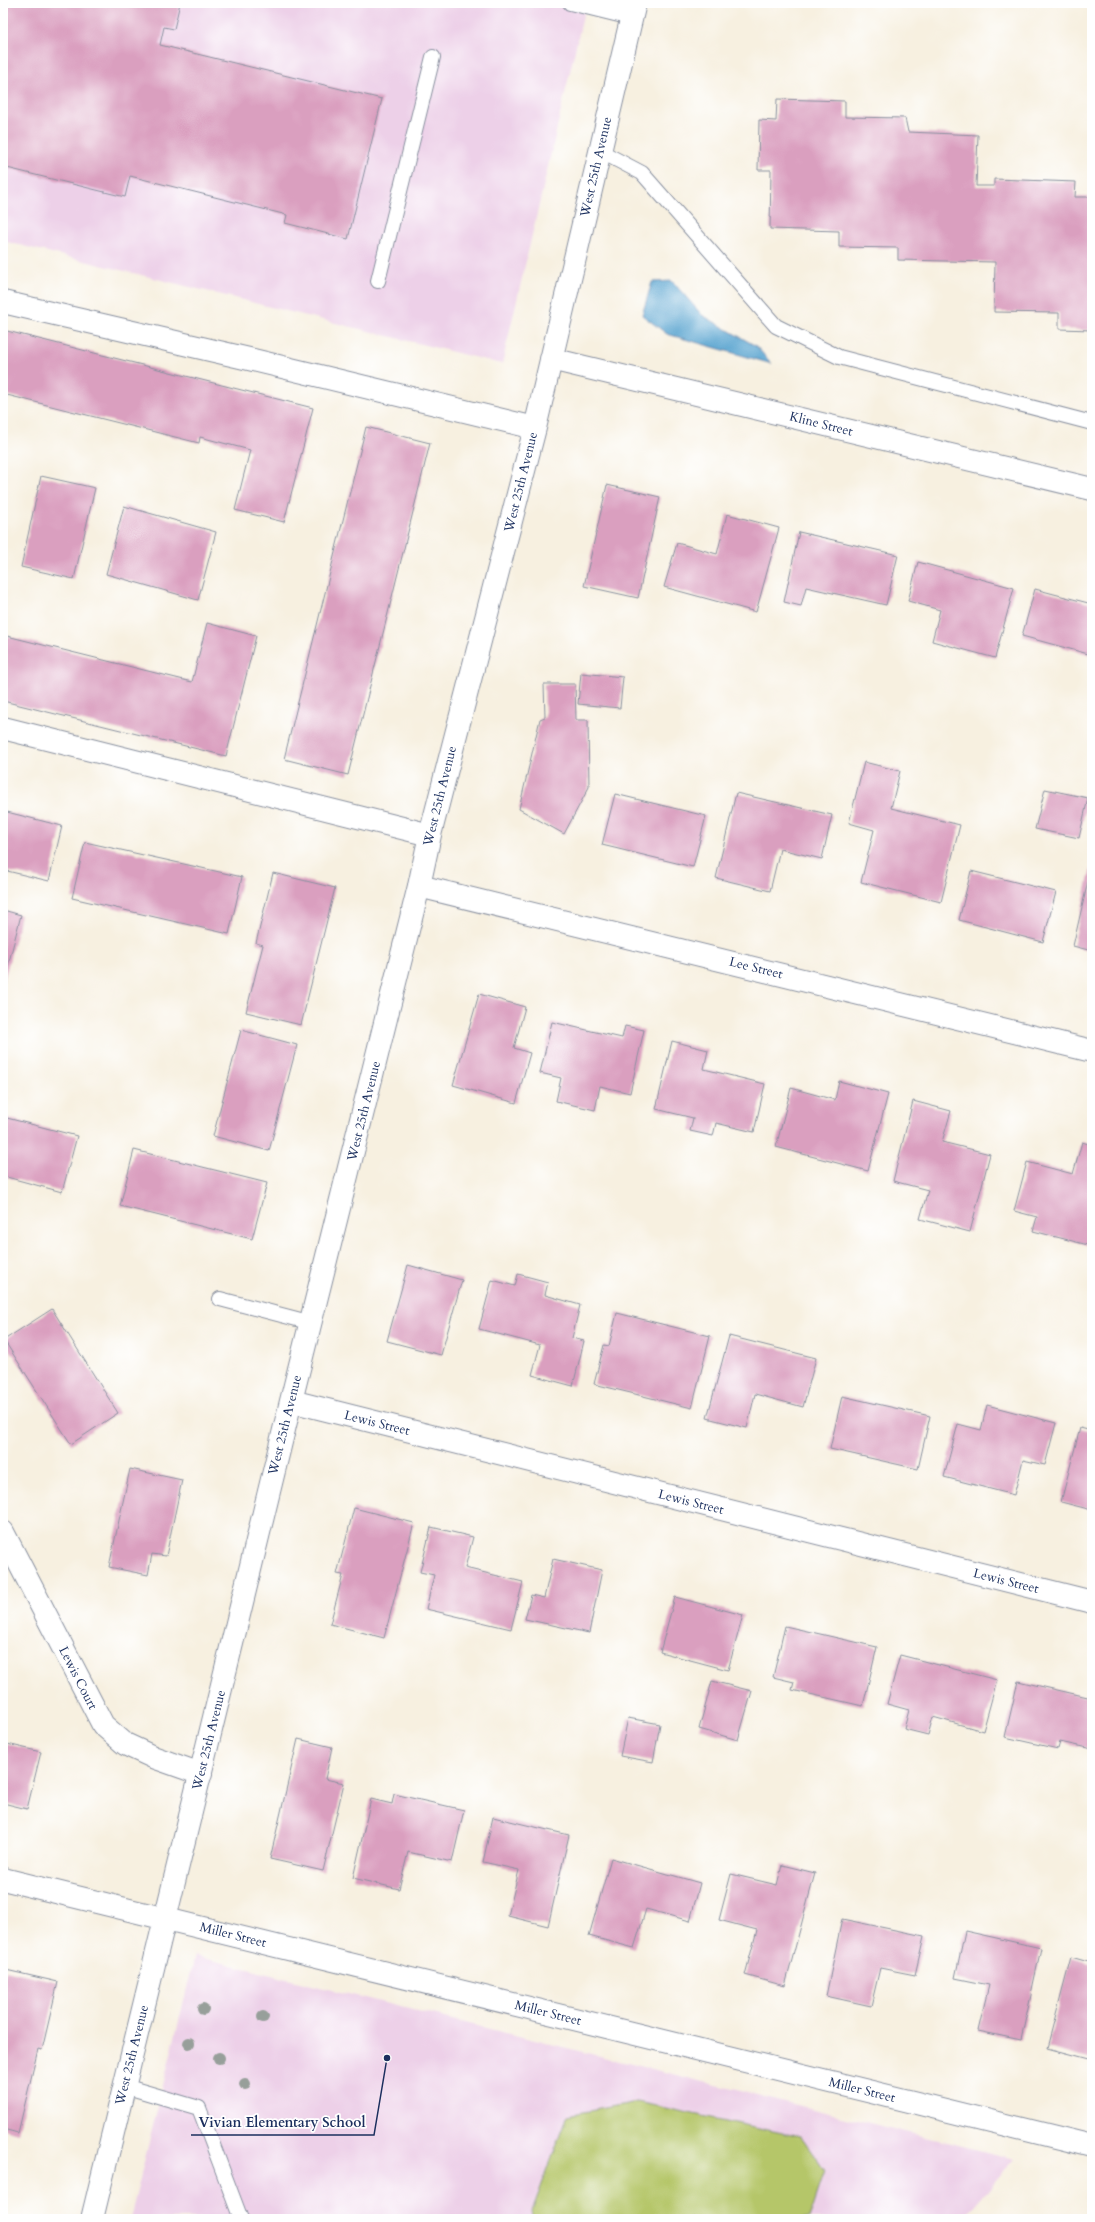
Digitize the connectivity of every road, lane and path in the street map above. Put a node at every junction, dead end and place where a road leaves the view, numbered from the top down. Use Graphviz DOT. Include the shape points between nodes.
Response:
graph roads {
  1 [pos="570,3"];
  2 [pos="633,11"];
  3 [pos="433,57"];
  4 [pos="600,151"];
  5 [pos="378,281"];
  6 [pos="3,302"];
  7 [pos="551,359"];
  8 [pos="1092,423"];
  9 [pos="535,428"];
  10 [pos="1092,489"];
  11 [pos="3,728"];
  12 [pos="430,835"];
  13 [pos="420,886"];
  14 [pos="1092,1051"];
  15 [pos="220,1299"];
  16 [pos="312,1323"];
  17 [pos="291,1401"];
  18 [pos="3,1532"];
  19 [pos="1092,1602"];
  20 [pos="201,1774"];
  21 [pos="3,1879"];
  22 [pos="165,1918"];
  23 [pos="124,2086"];
  24 [pos="1092,2146"];
  25 [pos="92,2219"];
  26 [pos="241,2219"];
  1 -- 2 [label="lane"];
  2 -- 4 [label="street, West 25th Avenue"];
  3 -- 5 [label="lane"];
  4 -- 7 [label="street, West 25th Avenue"];
  4 -- 8 [label="lane" via="642,173 776,326 839,357"];
  6 -- 9 [label="street" via="257,360"];
  7 -- 9 [label="street, West 25th Avenue"];
  7 -- 10 [label="street, Kline Street"];
  9 -- 12 [label="street, West 25th Avenue"];
  11 -- 12 [label="street"];
  12 -- 13 [label="street, West 25th Avenue"];
  13 -- 14 [label="street, Lee Street"];
  13 -- 16 [label="street, West 25th Avenue"];
  15 -- 16 [label="lane"];
  16 -- 17 [label="street, West 25th Avenue"];
  17 -- 19 [label="street, Lewis Street"];
  17 -- 20 [label="street, West 25th Avenue"];
  18 -- 20 [label="street, Lewis Court" via="103,1725 125,1744"];
  20 -- 22 [label="street, West 25th Avenue"];
  21 -- 22 [label="street, Miller Street"];
  22 -- 23 [label="street, West 25th Avenue"];
  22 -- 24 [label="street, Miller Street"];
  23 -- 25 [label="street, West 25th Avenue"];
  23 -- 26 [label="lane" via="199,2108"];
}
